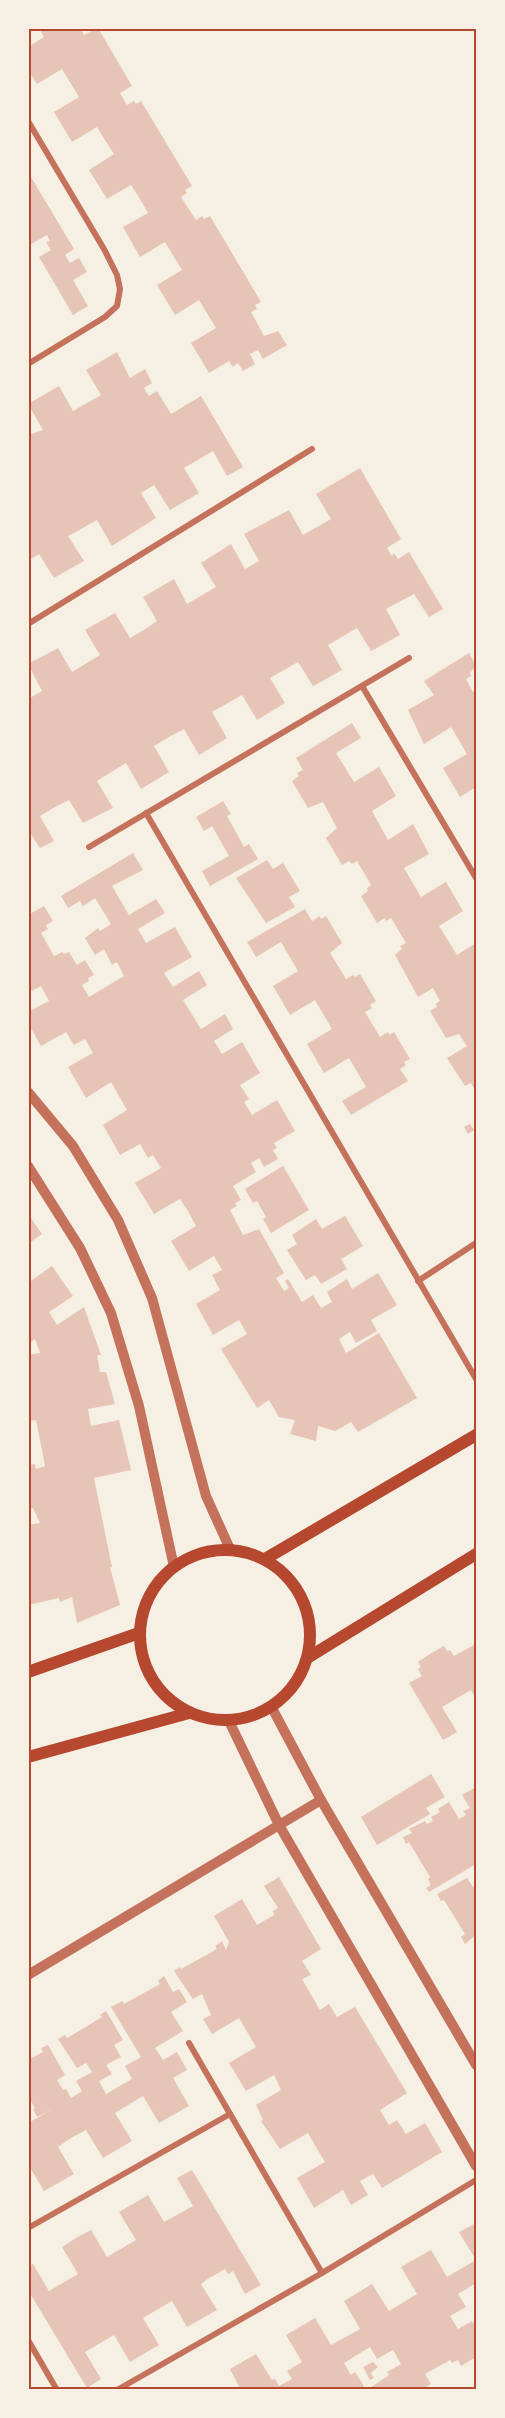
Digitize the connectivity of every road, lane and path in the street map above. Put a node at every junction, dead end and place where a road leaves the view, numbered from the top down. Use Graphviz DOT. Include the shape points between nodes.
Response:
graph roads {
  1 [pos="28,121"];
  2 [pos="28,364"];
  3 [pos="312,450"];
  4 [pos="28,624"];
  5 [pos="409,658"];
  6 [pos="362,686"];
  7 [pos="146,813"];
  8 [pos="89,847"];
  9 [pos="477,878"];
  10 [pos="28,1092"];
  11 [pos="28,1166"];
  12 [pos="477,1244"];
  13 [pos="418,1281"];
  14 [pos="477,1379"];
  15 [pos="477,1435"];
  16 [pos="230,1549"];
  17 [pos="477,1554"];
  18 [pos="265,1559"];
  19 [pos="174,1567"];
  20 [pos="139,1633"];
  21 [pos="309,1658"];
  22 [pos="28,1672"];
  23 [pos="272,1708"];
  24 [pos="189,1713"];
  25 [pos="229,1721"];
  26 [pos="28,1756"];
  27 [pos="321,1800"];
  28 [pos="279,1825"];
  29 [pos="28,1975"];
  30 [pos="189,2043"];
  31 [pos="477,2065"];
  32 [pos="230,2114"];
  33 [pos="477,2166"];
  34 [pos="477,2180"];
  35 [pos="28,2228"];
  36 [pos="322,2273"];
  37 [pos="28,2340"];
  38 [pos="57,2390"];
  39 [pos="117,2390"];
  1 -- 2 [label="street" via="104,249 120,289 117,306 105,317"];
  3 -- 4 [label="street"];
  5 -- 6 [label="street"];
  6 -- 7 [label="street"];
  6 -- 9 [label="street"];
  7 -- 8 [label="street"];
  7 -- 13 [label="street"];
  10 -- 16 [label="street" via="73,1146 118,1220 152,1298 203,1486"];
  11 -- 19 [label="street" via="80,1248 111,1313 139,1406"];
  12 -- 13 [label="street"];
  13 -- 14 [label="street"];
  15 -- 18 [label="main road"];
  16 -- 18 [label="main road"];
  16 -- 19 [label="main road" via="200,1553"];
  17 -- 21 [label="main road"];
  18 -- 21 [label="main road" via="288,1576 304,1600 311,1629"];
  19 -- 20 [label="main road" via="148,1600"];
  20 -- 22 [label="main road"];
  20 -- 24 [label="main road" via="142,1658 152,1681 168,1699"];
  21 -- 23 [label="main road" via="295,1686"];
  23 -- 25 [label="main road"];
  23 -- 27 [label="street"];
  24 -- 25 [label="main road"];
  24 -- 26 [label="main road"];
  25 -- 28 [label="street"];
  27 -- 28 [label="street"];
  27 -- 31 [label="street"];
  28 -- 29 [label="street"];
  28 -- 33 [label="street"];
  30 -- 32 [label="street"];
  32 -- 35 [label="street"];
  32 -- 36 [label="street"];
  34 -- 36 [label="street"];
  36 -- 39 [label="street"];
  37 -- 38 [label="street"];
}
